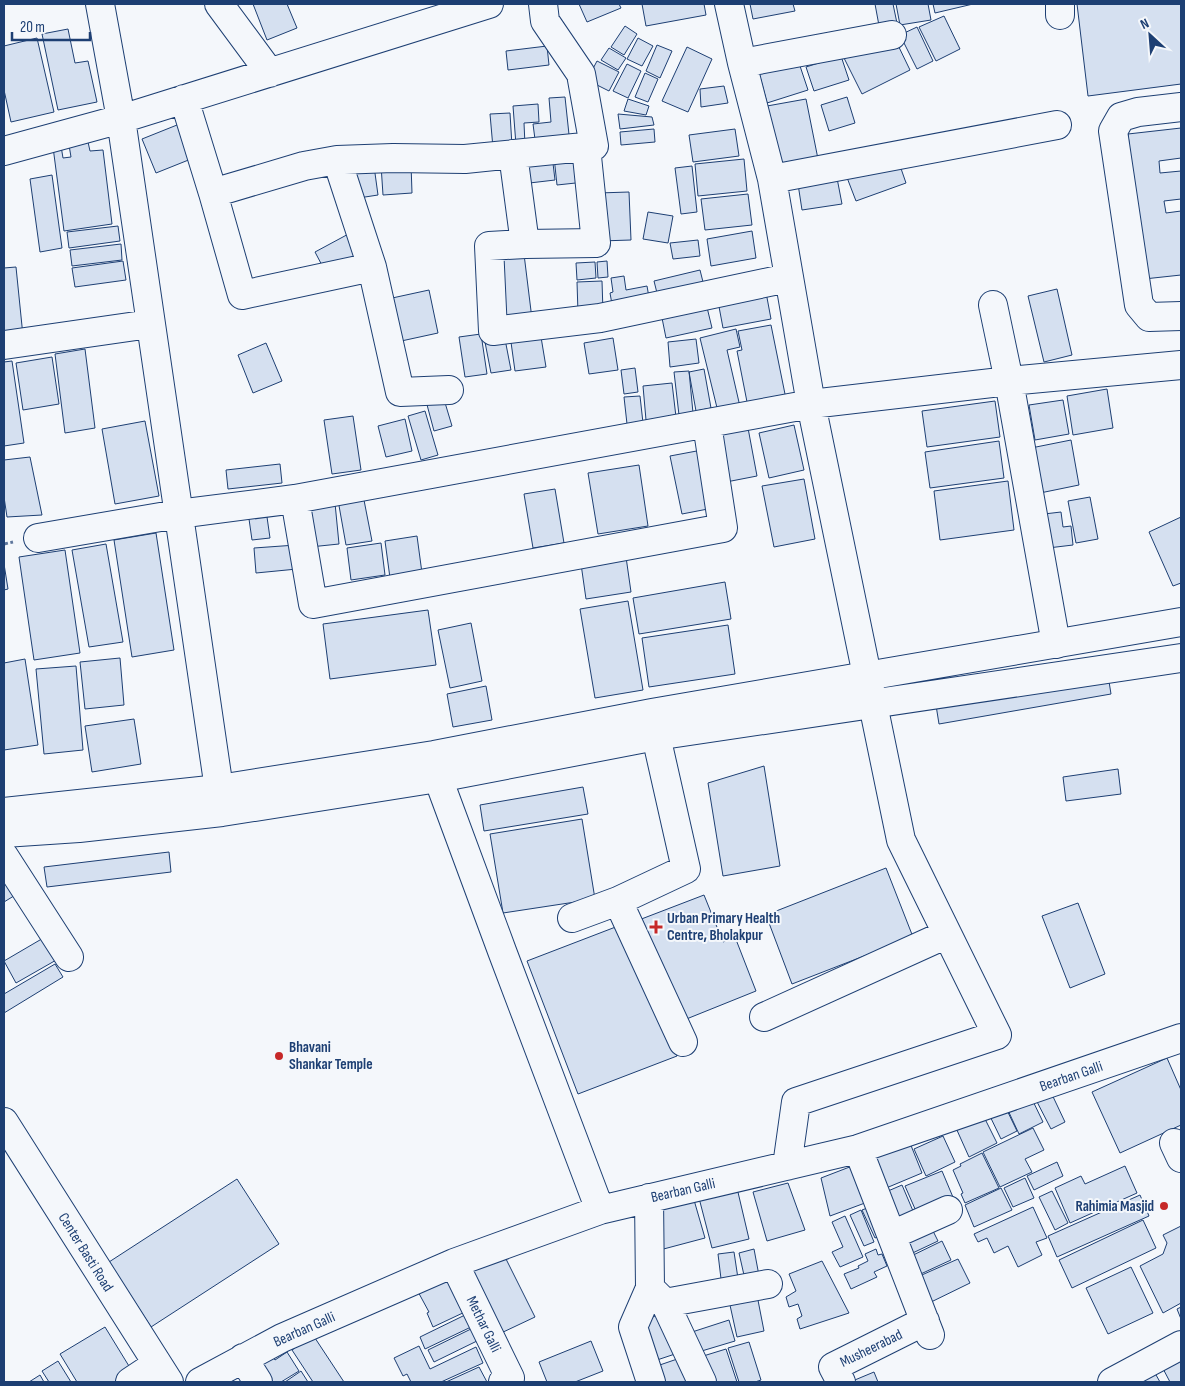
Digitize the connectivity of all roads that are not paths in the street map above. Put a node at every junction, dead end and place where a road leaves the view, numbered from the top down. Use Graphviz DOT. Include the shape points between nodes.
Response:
graph roads {
  1 [pos="100,4"];
  2 [pos="219,4"];
  3 [pos="489,4"];
  4 [pos="543,4"];
  5 [pos="730,4"];
  6 [pos="892,35"];
  7 [pos="742,63"];
  8 [pos="270,73"];
  9 [pos="184,99"];
  10 [pos="1181,106"];
  11 [pos="121,119"];
  12 [pos="1057,125"];
  13 [pos="586,147"];
  14 [pos="4,151"];
  15 [pos="513,154"];
  16 [pos="337,160"];
  17 [pos="772,179"];
  18 [pos="213,193"];
  19 [pos="525,244"];
  20 [pos="372,267"];
  21 [pos="788,278"];
  22 [pos="993,305"];
  23 [pos="1181,316"];
  24 [pos="150,324"];
  25 [pos="4,345"];
  26 [pos="1181,365"];
  27 [pos="1009,381"];
  28 [pos="449,390"];
  29 [pos="811,404"];
  30 [pos="707,424"];
  31 [pos="294,499"];
  32 [pos="178,514"];
  33 [pos="38,538"];
  34 [pos="1181,622"];
  35 [pos="1056,644"];
  36 [pos="1181,658"];
  37 [pos="869,690"];
  38 [pos="656,736"];
  39 [pos="438,778"];
  40 [pos="219,789"];
  41 [pos="4,812"];
  42 [pos="4,833"];
  43 [pos="4,856"];
  44 [pos="618,901"];
  45 [pos="572,918"];
  46 [pos="947,934"];
  47 [pos="69,957"];
  48 [pos="764,1017"];
  49 [pos="1181,1038"];
  50 [pos="683,1042"];
  51 [pos="4,1122"];
  52 [pos="858,1149"];
  53 [pos="787,1166"];
  54 [pos="649,1198"];
  55 [pos="600,1210"];
  56 [pos="948,1210"];
  57 [pos="892,1235"];
  58 [pos="454,1264"];
  59 [pos="768,1284"];
  60 [pos="658,1296"];
  61 [pos="1181,1345"];
  62 [pos="243,1358"];
  63 [pos="163,1373"];
  64 [pos="508,1381"];
  65 [pos="130,1382"];
  66 [pos="200,1382"];
  67 [pos="258,1382"];
  68 [pos="651,1382"];
  69 [pos="702,1382"];
  70 [pos="841,1382"];
  71 [pos="1112,1382"];
  1 -- 11 [label="street"];
  2 -- 8 [label="street"];
  3 -- 8 [label="street"];
  4 -- 13 [label="street" via="545,21 581,74 594,146"];
  5 -- 7 [label="street"];
  6 -- 7 [label="street"];
  7 -- 17 [label="street"];
  8 -- 9 [label="street"];
  9 -- 11 [label="street"];
  9 -- 18 [label="street"];
  10 -- 23 [label="street" via="1121,116 1113,131 1139,305 1149,317"];
  11 -- 14 [label="street"];
  11 -- 24 [label="street"];
  12 -- 17 [label="street"];
  13 -- 15 [label="street"];
  13 -- 19 [label="street" via="596,243"];
  15 -- 16 [label="street" via="464,159"];
  15 -- 19 [label="street"];
  16 -- 18 [label="street" via="304,166"];
  16 -- 20 [label="street"];
  17 -- 21 [label="street"];
  18 -- 20 [label="street" via="242,295"];
  19 -- 21 [label="street" via="489,246 492,331 600,318"];
  20 -- 28 [label="street" via="400,392"];
  21 -- 29 [label="street"];
  22 -- 27 [label="street"];
  24 -- 25 [label="street"];
  24 -- 32 [label="street"];
  26 -- 27 [label="street"];
  27 -- 29 [label="street"];
  27 -- 35 [label="street"];
  29 -- 30 [label="street"];
  29 -- 37 [label="street"];
  30 -- 31 [label="street"];
  30 -- 31 [label="street" via="723,528 313,604"];
  31 -- 32 [label="street"];
  32 -- 33 [label="street"];
  32 -- 40 [label="street"];
  34 -- 35 [label="street"];
  35 -- 37 [label="street"];
  36 -- 37 [label="street"];
  37 -- 38 [label="street"];
  37 -- 40 [label="street" via="652,713 434,755"];
  37 -- 46 [label="street" via="901,840"];
  38 -- 39 [label="street"];
  38 -- 44 [label="street" via="686,869"];
  39 -- 42 [label="street" via="222,812"];
  39 -- 55 [label="street"];
  40 -- 41 [label="street"];
  43 -- 47 [label="street"];
  44 -- 45 [label="street"];
  44 -- 50 [label="street"];
  46 -- 48 [label="street"];
  46 -- 53 [label="street" via="997,1035 796,1102"];
  49 -- 52 [label="street, Bearban Galli"];
  51 -- 63 [label="street, Center Basti Road"];
  52 -- 53 [label="street, Bearban Galli"];
  52 -- 57 [label="street"];
  53 -- 54 [label="street, Bearban Galli"];
  54 -- 55 [label="street, Bearban Galli"];
  54 -- 60 [label="street"];
  55 -- 58 [label="street, Bearban Galli"];
  56 -- 57 [label="street"];
  57 -- 70 [label="street, Musheerabad" via="928,1328 833,1366"];
  58 -- 62 [label="street, Bearban Galli"];
  58 -- 64 [label="street, Methar Galli"];
  59 -- 60 [label="street"];
  60 -- 68 [label="street" via="633,1327"];
  60 -- 69 [label="street"];
  61 -- 71 [label="street"];
  62 -- 66 [label="street, Bearban Galli"];
  62 -- 67 [label="street"];
  63 -- 65 [label="street"];
}
